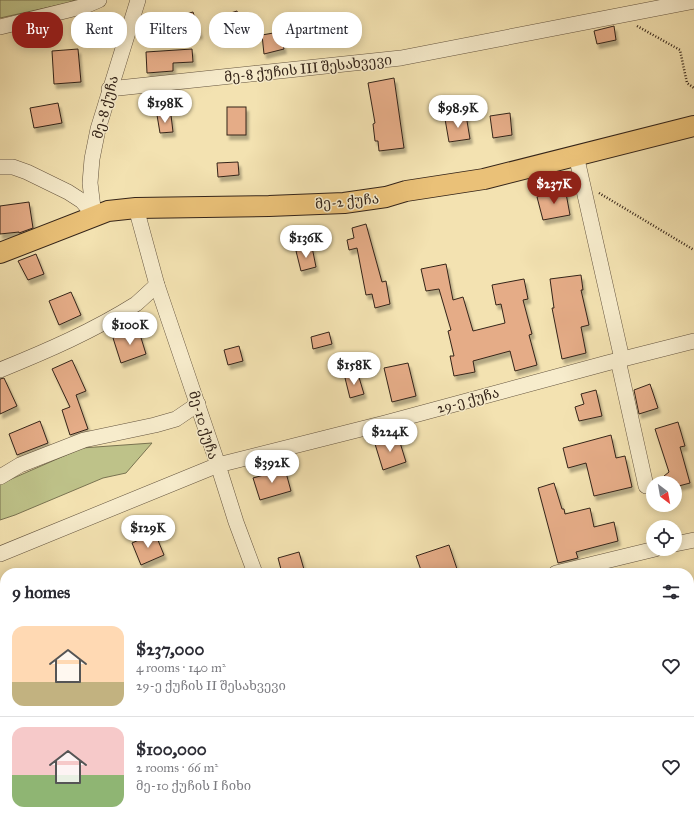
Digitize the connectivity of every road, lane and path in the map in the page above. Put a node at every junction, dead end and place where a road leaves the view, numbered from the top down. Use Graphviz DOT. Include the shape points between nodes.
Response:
graph roads {
  1 [pos="99,0"];
  2 [pos="138,0"];
  3 [pos="694,1"];
  4 [pos="616,16"];
  5 [pos="0,27"];
  6 [pos="694,88"];
  7 [pos="109,89"];
  8 [pos="694,126"];
  9 [pos="576,155"];
  10 [pos="0,167"];
  11 [pos="594,190"];
  12 [pos="136,208"];
  13 [pos="94,216"];
  14 [pos="694,250"];
  15 [pos="0,253"];
  16 [pos="157,285"];
  17 [pos="694,341"];
  18 [pos="620,359"];
  19 [pos="0,370"];
  20 [pos="198,404"];
  21 [pos="218,465"];
  22 [pos="0,477"];
  23 [pos="646,486"];
  24 [pos="694,540"];
  25 [pos="682,543"];
  26 [pos="646,551"];
  27 [pos="0,554"];
  28 [pos="253,568"];
  29 [pos="577,568"];
  1 -- 5 [label="street" via="85,6"];
  2 -- 7 [label="street, მე-8 ქუჩა"];
  3 -- 4 [label="street, მე-8 ქუჩის III შესახვევი"];
  4 -- 6 [label="path" via="643,28 680,50 687,83"];
  4 -- 7 [label="street, მე-8 ქუჩის III შესახვევი" via="401,58"];
  7 -- 13 [label="street, მე-8 ქუჩა" via="92,159 90,183"];
  8 -- 9 [label="main road, მე-2 ქუჩა"];
  9 -- 12 [label="main road, მე-2 ქუჩა" via="484,180 344,203"];
  9 -- 18 [label="street"];
  10 -- 13 [label="street" via="13,167 27,172 68,192 82,201"];
  11 -- 14 [label="path"];
  12 -- 13 [label="main road, მე-2 ქუჩა" via="108,211"];
  12 -- 16 [label="street, მე-10 ქუჩა"];
  13 -- 15 [label="main road, მე-2 ქუჩა"];
  16 -- 19 [label="street" via="137,303 95,327"];
  16 -- 20 [label="street, მე-10 ქუჩა"];
  17 -- 18 [label="street, 29-ე ქუჩა"];
  18 -- 21 [label="street, 29-ე ქუჩა"];
  18 -- 23 [label="street"];
  20 -- 21 [label="street, მე-10 ქუჩა"];
  20 -- 22 [label="street" via="176,419 84,440 20,465"];
  21 -- 27 [label="street, მე-10 ქუჩა"];
  21 -- 28 [label="street"];
  24 -- 25 [label="street"];
  26 -- 29 [label="street"];
}
